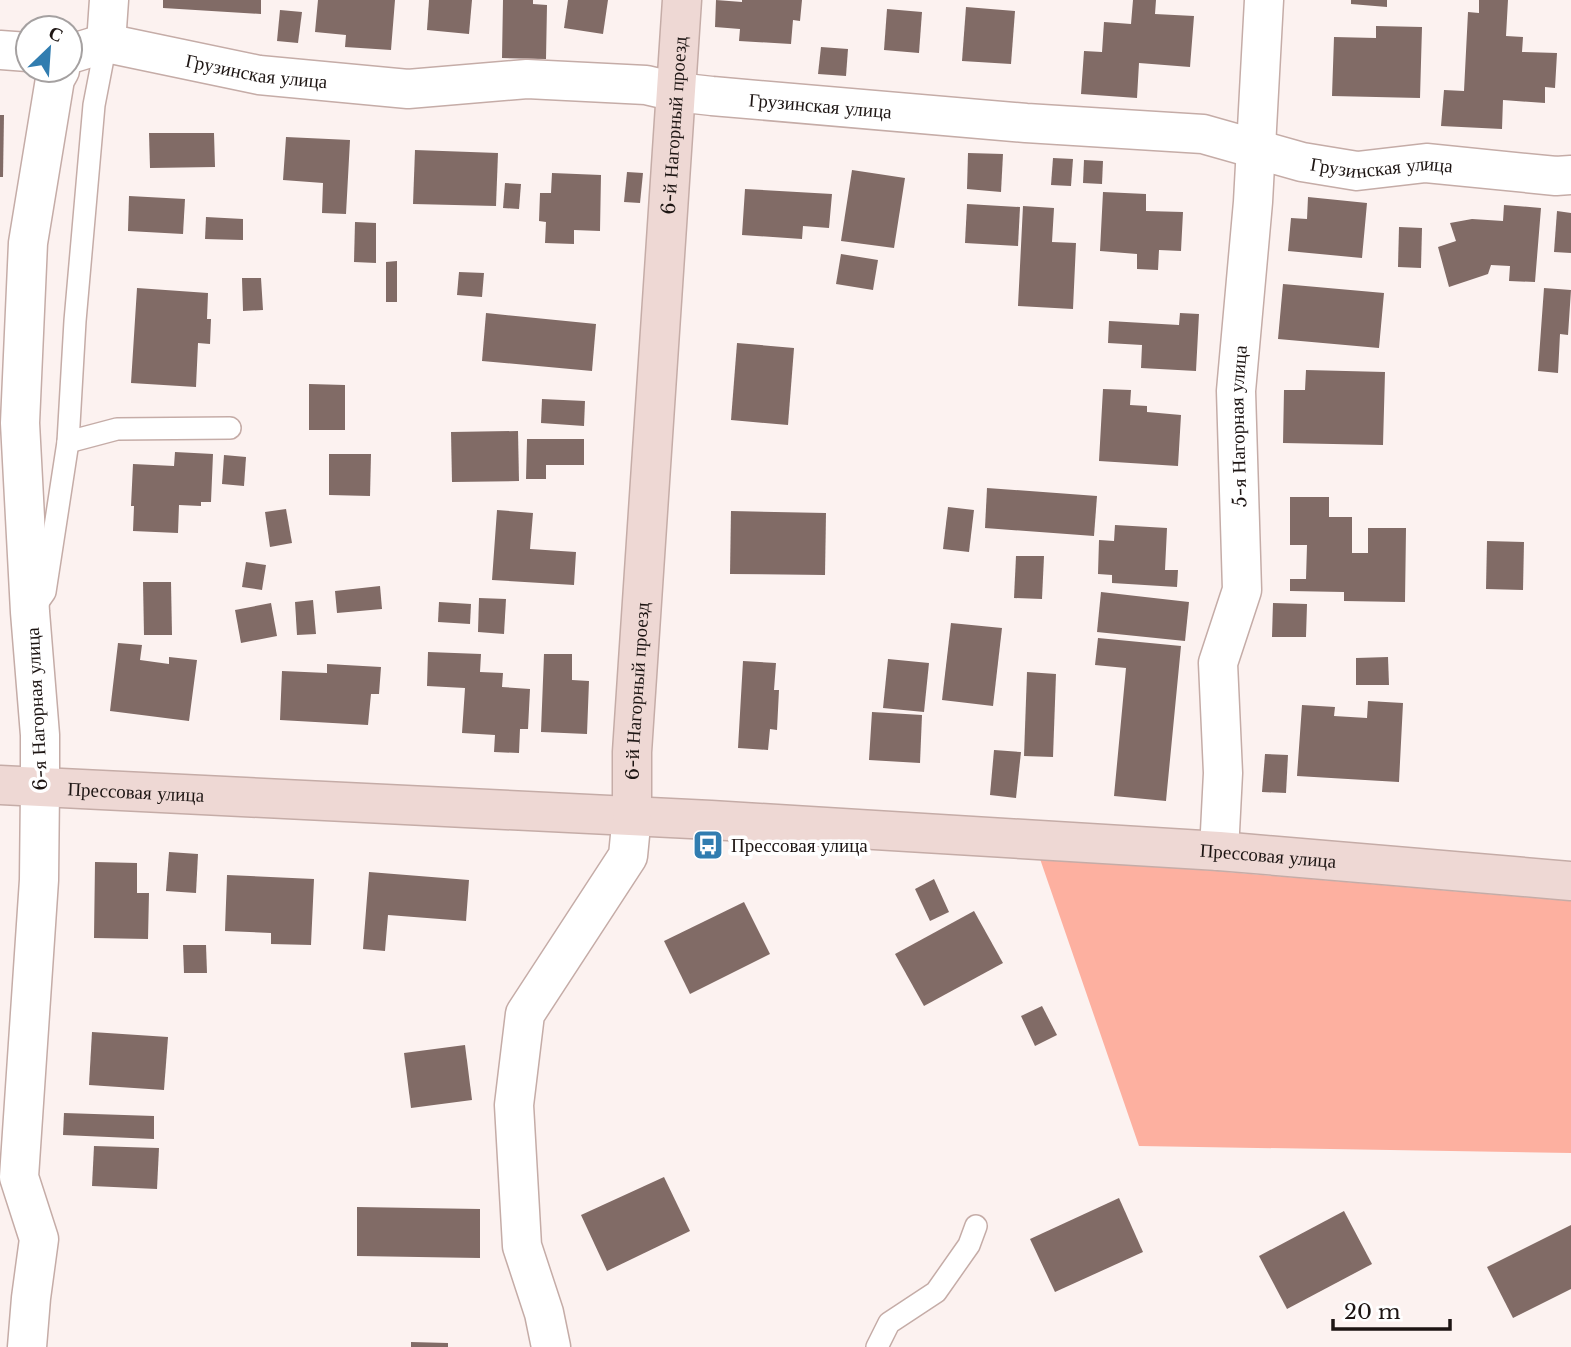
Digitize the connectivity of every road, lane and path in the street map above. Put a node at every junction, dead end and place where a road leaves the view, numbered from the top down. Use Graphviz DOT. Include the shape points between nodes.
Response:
graph roads {
  1 [pos="109,0"];
  2 [pos="682,0"];
  3 [pos="1264,0"];
  4 [pos="106,43"];
  5 [pos="84,50"];
  6 [pos="54,84"];
  7 [pos="676,92"];
  8 [pos="1255,148"];
  9 [pos="1571,175"];
  10 [pos="230,428"];
  11 [pos="68,442"];
  12 [pos="30,612"];
  13 [pos="0,785"];
  14 [pos="40,788"];
  15 [pos="632,815"];
  16 [pos="1219,851"];
  17 [pos="1571,881"];
  18 [pos="976,1226"];
  19 [pos="27,1347"];
  20 [pos="551,1347"];
  21 [pos="877,1347"];
  1 -- 4 [label="street"];
  2 -- 7 [label="street, 6-й Нагорный проезд"];
  3 -- 8 [label="street, 5-я Нагорная улица"];
  4 -- 5 [label="street, Грузинская улица"];
  4 -- 7 [label="street, Грузинская улица" via="259,75 408,89 527,79 646,85"];
  4 -- 11 [label="lane" via="94,106"];
  6 -- 12 [label="street, 6-я Нагорная улица" via="28,243 20,423"];
  7 -- 8 [label="street, Грузинская улица" via="1203,134"];
  7 -- 15 [label="street, 6-й Нагорный проезд" via="632,752"];
  8 -- 9 [label="street, Грузинская улица" via="1357,171 1426,163"];
  8 -- 16 [label="street, 5-я Нагорная улица" via="1236,391 1242,590 1217,663 1223,773"];
  10 -- 11 [label="lane" via="117,429"];
  11 -- 12 [label="lane" via="46,592"];
  12 -- 14 [label="street, 6-я Нагорная улица"];
  13 -- 14 [label="street, Прессовая улица"];
  14 -- 15 [label="street, Прессовая улица"];
  14 -- 19 [label="street, 6-я Нагорная улица" via="39,880 19,1177 39,1239"];
  15 -- 16 [label="street, Прессовая улица"];
  15 -- 20 [label="street, 6-й Нагорный проезд" via="628,856 525,1014 514,1105 522,1246"];
  16 -- 17 [label="street, Прессовая улица"];
  18 -- 21 [label="lane" via="969,1245 936,1292 889,1323"];
}
